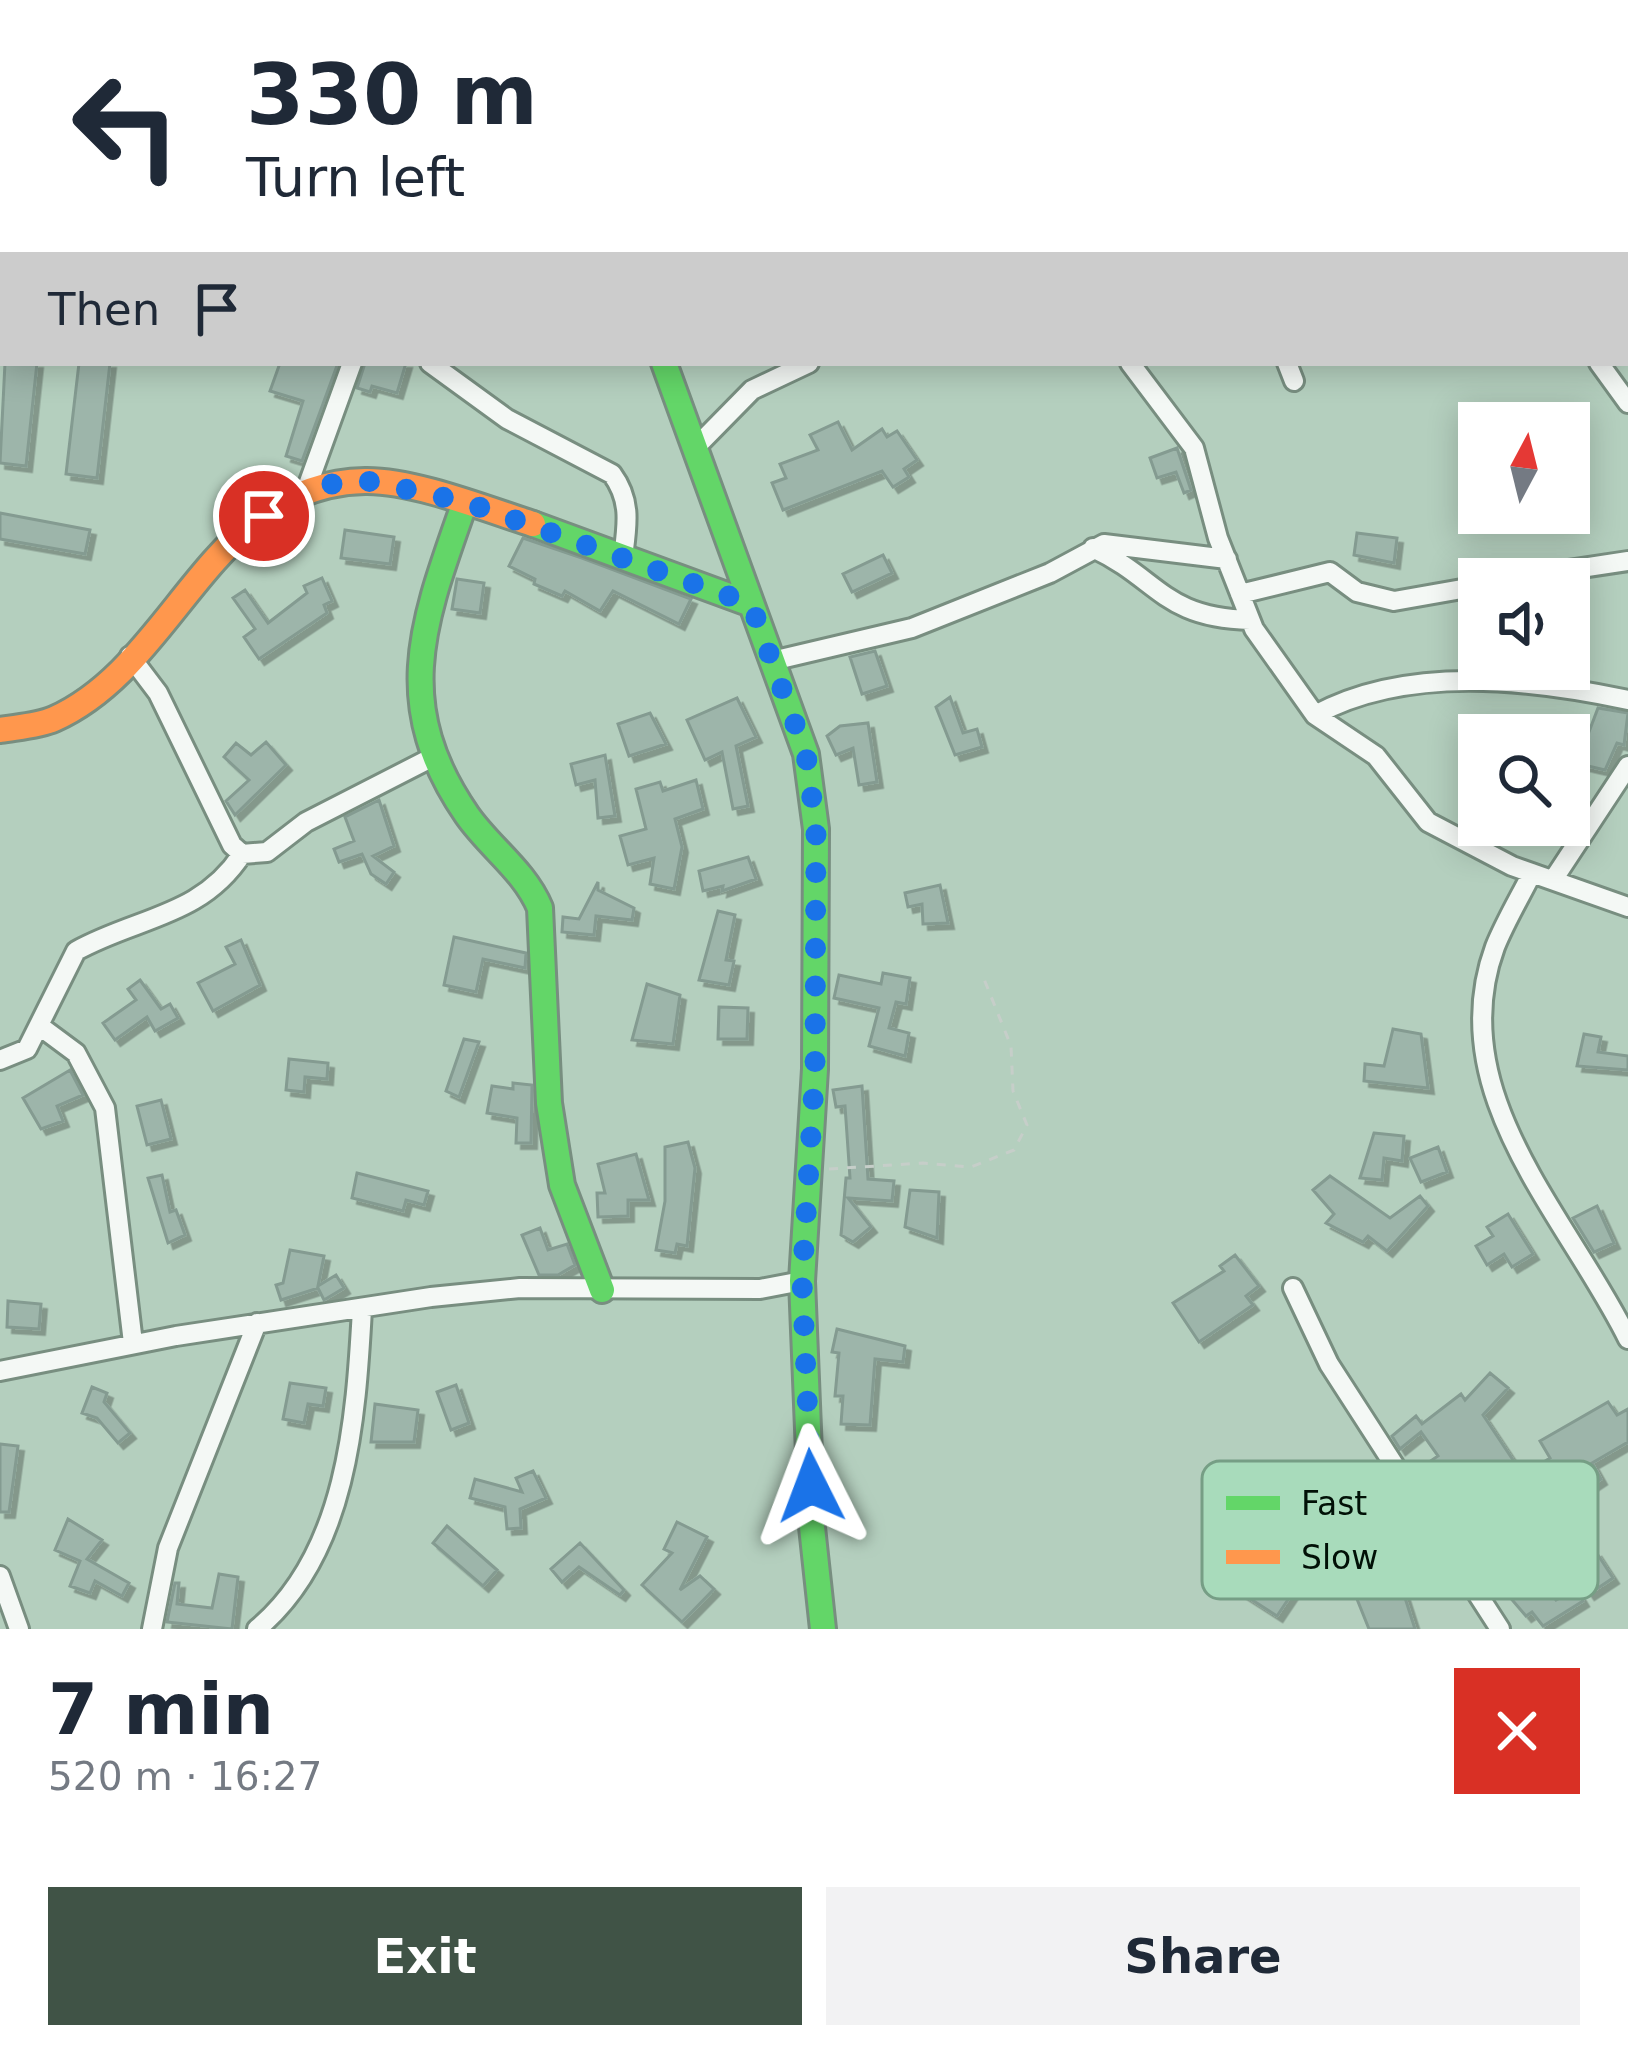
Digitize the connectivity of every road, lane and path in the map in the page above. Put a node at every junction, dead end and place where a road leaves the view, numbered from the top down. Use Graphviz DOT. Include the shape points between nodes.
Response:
graph roads {
  1 [pos="351,366"];
  2 [pos="434,366"];
  3 [pos="665,366"];
  4 [pos="803,366"];
  5 [pos="1132,366"];
  6 [pos="1601,366"];
  7 [pos="1628,403"];
  8 [pos="694,449"];
  9 [pos="305,493"];
  10 [pos="465,502"];
  11 [pos="1093,548"];
  12 [pos="623,557"];
  13 [pos="1227,559"];
  14 [pos="1628,561"];
  15 [pos="1590,567"];
  16 [pos="1458,590"];
  17 [pos="1240,594"];
  18 [pos="751,604"];
  19 [pos="1250,620"];
  20 [pos="130,656"];
  21 [pos="772,661"];
  22 [pos="1628,700"];
  23 [pos="1315,715"];
  24 [pos="0,730"];
  25 [pos="434,757"];
  26 [pos="1628,766"];
  27 [pos="242,854"];
  28 [pos="1532,873"];
  29 [pos="1553,880"];
  30 [pos="1628,907"];
  31 [pos="984,980"];
  32 [pos="41,1027"];
  33 [pos="0,1060"];
  34 [pos="809,1168"];
  35 [pos="802,1281"];
  36 [pos="1293,1288"];
  37 [pos="602,1290"];
  38 [pos="362,1309"];
  39 [pos="257,1323"];
  40 [pos="1628,1339"];
  41 [pos="133,1343"];
  42 [pos="0,1371"];
  43 [pos="1392,1461"];
  44 [pos="0,1576"];
  45 [pos="1481,1599"];
  46 [pos="19,1629"];
  47 [pos="152,1629"];
  48 [pos="257,1629"];
  49 [pos="823,1629"];
  50 [pos="1500,1629"];
  1 -- 9 [label="street"];
  2 -- 12 [label="street" via="508,419 612,474 628,516"];
  3 -- 8 [label="street"];
  4 -- 8 [label="street" via="752,390"];
  5 -- 13 [label="street" via="1193,448"];
  6 -- 7 [label="street"];
  8 -- 18 [label="street"];
  9 -- 10 [label="street" via="363,480"];
  9 -- 20 [label="street" via="239,532 193,574"];
  10 -- 12 [label="street"];
  10 -- 25 [label="street" via="414,669"];
  11 -- 13 [label="street" via="1121,542"];
  11 -- 19 [label="street" via="1171,604"];
  11 -- 21 [label="street" via="912,628"];
  12 -- 18 [label="street"];
  13 -- 17 [label="street"];
  14 -- 15 [label="street"];
  16 -- 17 [label="street" via="1394,601 1357,592 1330,572"];
  17 -- 19 [label="street"];
  18 -- 21 [label="street"];
  19 -- 23 [label="street"];
  20 -- 24 [label="street" via="100,691 53,724"];
  20 -- 27 [label="street" via="158,693"];
  21 -- 34 [label="street" via="806,754 816,829"];
  22 -- 23 [label="street" via="1510,681 1362,695"];
  23 -- 28 [label="street" via="1376,756 1428,822"];
  25 -- 27 [label="street" via="306,822 267,852"];
  25 -- 37 [label="street" via="467,815 533,886 540,908 552,1124 562,1185"];
  26 -- 29 [label="street"];
  27 -- 32 [label="street" via="222,885 183,908 76,951"];
  28 -- 29 [label="street"];
  28 -- 40 [label="street" via="1495,948 1482,1061 1497,1108 1563,1234"];
  29 -- 30 [label="street"];
  31 -- 34 [label="path" via="1011,1046 1013,1091 1027,1125 1014,1150 971,1167"];
  32 -- 33 [label="street" via="27,1049"];
  32 -- 41 [label="street" via="76,1053 105,1108"];
  34 -- 35 [label="street"];
  35 -- 37 [label="street" via="760,1289"];
  35 -- 49 [label="street"];
  36 -- 43 [label="street" via="1329,1364"];
  37 -- 38 [label="street" via="520,1288"];
  38 -- 39 [label="street"];
  38 -- 48 [label="street" via="354,1412 332,1511 303,1583"];
  39 -- 41 [label="street"];
  39 -- 47 [label="street" via="168,1548"];
  41 -- 42 [label="street"];
  44 -- 46 [label="street"];
  45 -- 50 [label="street"];
}
